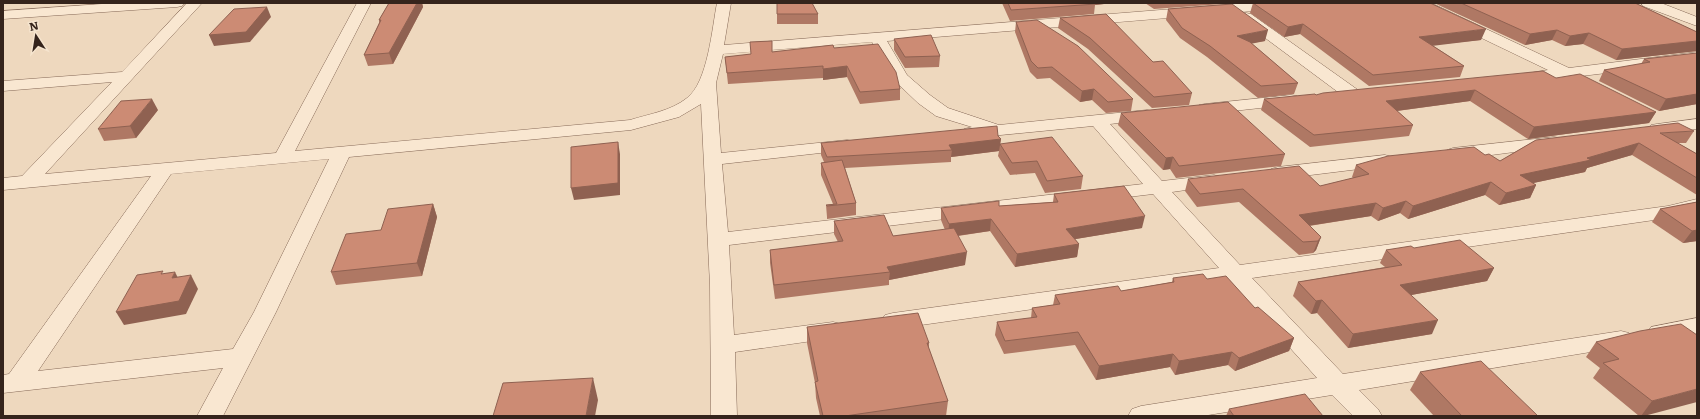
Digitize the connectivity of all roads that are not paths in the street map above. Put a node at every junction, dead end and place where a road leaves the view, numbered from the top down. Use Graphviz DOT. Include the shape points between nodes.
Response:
graph roads {
  1 [pos="177,3"];
  2 [pos="195,3"];
  3 [pos="364,3"];
  4 [pos="724,3"];
  5 [pos="1301,3"];
  6 [pos="1420,3"];
  7 [pos="1648,3"];
  8 [pos="1229,6"];
  9 [pos="3,15"];
  10 [pos="1697,22"];
  11 [pos="1039,24"];
  12 [pos="1058,36"];
  13 [pos="877,37"];
  14 [pos="715,50"];
  15 [pos="1697,57"];
  16 [pos="1566,73"];
  17 [pos="126,76"];
  18 [pos="1509,79"];
  19 [pos="708,83"];
  20 [pos="3,86"];
  21 [pos="1593,86"];
  22 [pos="1328,96"];
  23 [pos="1131,99"];
  24 [pos="1304,99"];
  25 [pos="1186,111"];
  26 [pos="1097,120"];
  27 [pos="1645,122"];
  28 [pos="1697,124"];
  29 [pos="945,125"];
  30 [pos="1673,127"];
  31 [pos="998,130"];
  32 [pos="1697,139"];
  33 [pos="1574,140"];
  34 [pos="860,144"];
  35 [pos="342,152"];
  36 [pos="1436,156"];
  37 [pos="283,157"];
  38 [pos="712,159"];
  39 [pos="1405,159"];
  40 [pos="166,168"];
  41 [pos="1257,176"];
  42 [pos="1233,178"];
  43 [pos="27,182"];
  44 [pos="3,184"];
  45 [pos="1155,187"];
  46 [pos="1697,205"];
  47 [pos="718,240"];
  48 [pos="1235,273"];
  49 [pos="1697,326"];
  50 [pos="722,345"];
  51 [pos="241,357"];
  52 [pos="10,383"];
  53 [pos="1337,385"];
  54 [pos="210,416"];
  55 [pos="724,416"];
  56 [pos="1142,416"];
  57 [pos="1369,416"];
  1 -- 9 [label="street"];
  2 -- 17 [label="street"];
  3 -- 37 [label="street"];
  4 -- 14 [label="street"];
  5 -- 8 [label="street"];
  6 -- 16 [label="street"];
  7 -- 10 [label="street"];
  8 -- 11 [label="street"];
  8 -- 22 [label="street" via="1359,93"];
  11 -- 12 [label="street"];
  11 -- 13 [label="street"];
  13 -- 14 [label="street"];
  13 -- 29 [label="street" via="901,78 924,99"];
  14 -- 19 [label="street"];
  15 -- 16 [label="street"];
  16 -- 18 [label="street"];
  16 -- 21 [label="street"];
  17 -- 20 [label="street"];
  17 -- 43 [label="street"];
  19 -- 35 [label="street" via="693,102 673,113 631,125"];
  19 -- 38 [label="street"];
  23 -- 26 [label="street" via="1155,114"];
  24 -- 25 [label="street"];
  26 -- 31 [label="street"];
  26 -- 45 [label="street"];
  27 -- 30 [label="street"];
  28 -- 30 [label="street"];
  29 -- 31 [label="street"];
  29 -- 31 [label="street"];
  30 -- 32 [label="street"];
  33 -- 36 [label="street"];
  34 -- 38 [label="street"];
  35 -- 37 [label="street"];
  35 -- 51 [label="street"];
  37 -- 40 [label="street"];
  38 -- 47 [label="street"];
  39 -- 41 [label="street"];
  40 -- 43 [label="street"];
  40 -- 52 [label="street"];
  42 -- 45 [label="street"];
  43 -- 44 [label="street"];
  45 -- 47 [label="street"];
  45 -- 48 [label="street"];
  46 -- 48 [label="street" via="1668,212"];
  47 -- 50 [label="street"];
  48 -- 50 [label="street"];
  48 -- 53 [label="street"];
  49 -- 53 [label="street"];
  50 -- 55 [label="street"];
  51 -- 52 [label="street"];
  51 -- 54 [label="street"];
  53 -- 56 [label="street"];
  53 -- 57 [label="street"];
}
